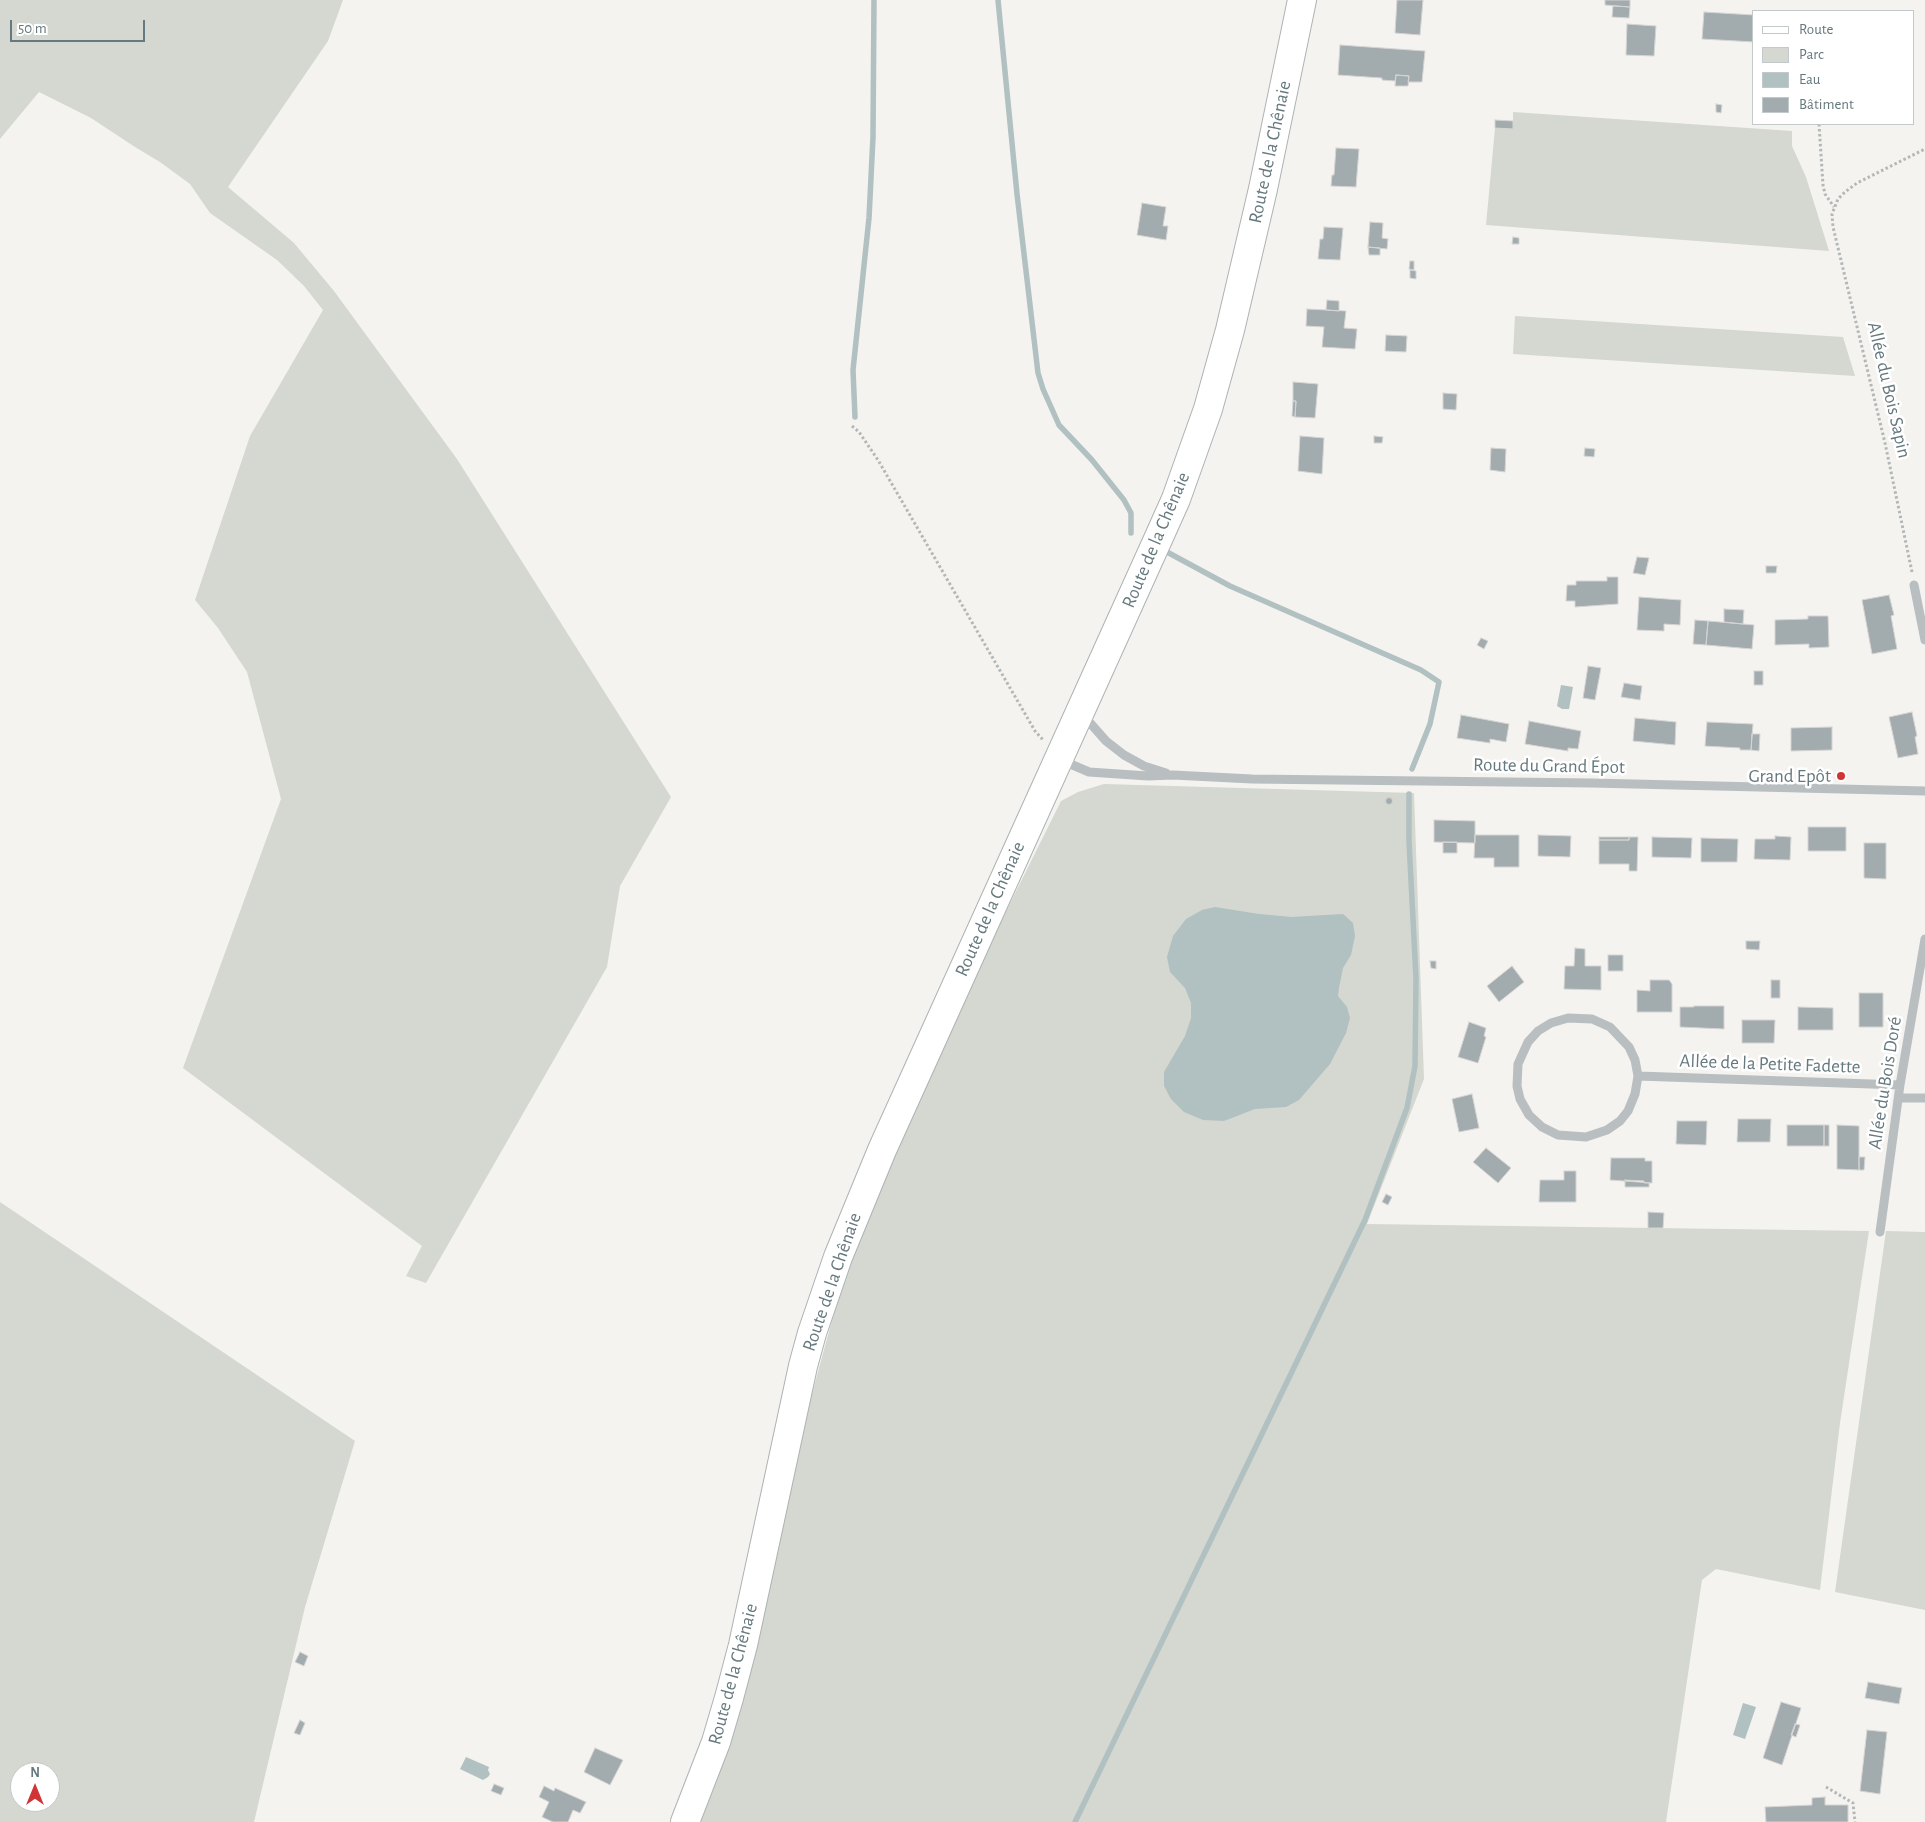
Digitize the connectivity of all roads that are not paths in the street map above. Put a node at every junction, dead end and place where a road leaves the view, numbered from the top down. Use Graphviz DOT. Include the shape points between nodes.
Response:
graph roads {
  1 [pos="1302,0"];
  2 [pos="1914,585"];
  3 [pos="1925,640"];
  4 [pos="1079,715"];
  5 [pos="1060,755"];
  6 [pos="1173,775"];
  7 [pos="1925,791"];
  8 [pos="1925,939"];
  9 [pos="1638,1076"];
  10 [pos="1900,1085"];
  11 [pos="1899,1098"];
  12 [pos="1925,1098"];
  13 [pos="1880,1232"];
  14 [pos="685,1822"];
  1 -- 4 [label="main road, Route de la Chênaie" via="1233,320 1208,409 1176,499"];
  2 -- 3 [label="street"];
  4 -- 5 [label="main road, Route de la Chênaie"];
  4 -- 6 [label="street, Route du Grand Épot" via="1124,755 1144,766"];
  5 -- 6 [label="street, Route du Grand Épot" via="1089,772"];
  5 -- 14 [label="main road, Route de la Chênaie" via="879,1158 826,1289 803,1366 729,1698"];
  6 -- 7 [label="street, Route du Grand Épot"];
  8 -- 10 [label="street, Allée du Bois Doré"];
  9 -- 9 [label="street" via="1629,1047 1610,1027 1592,1019 1568,1018 1551,1023 1528,1042 1518,1064 1517,1086 1529,1115 1542,1127 1558,1135 1586,1138 1620,1121 1635,1094"];
  9 -- 10 [label="street, Allée de la Petite Fadette"];
  10 -- 11 [label="street, Allée du Bois Doré"];
  11 -- 12 [label="street"];
  11 -- 13 [label="street, Allée du Bois Doré"];
}
